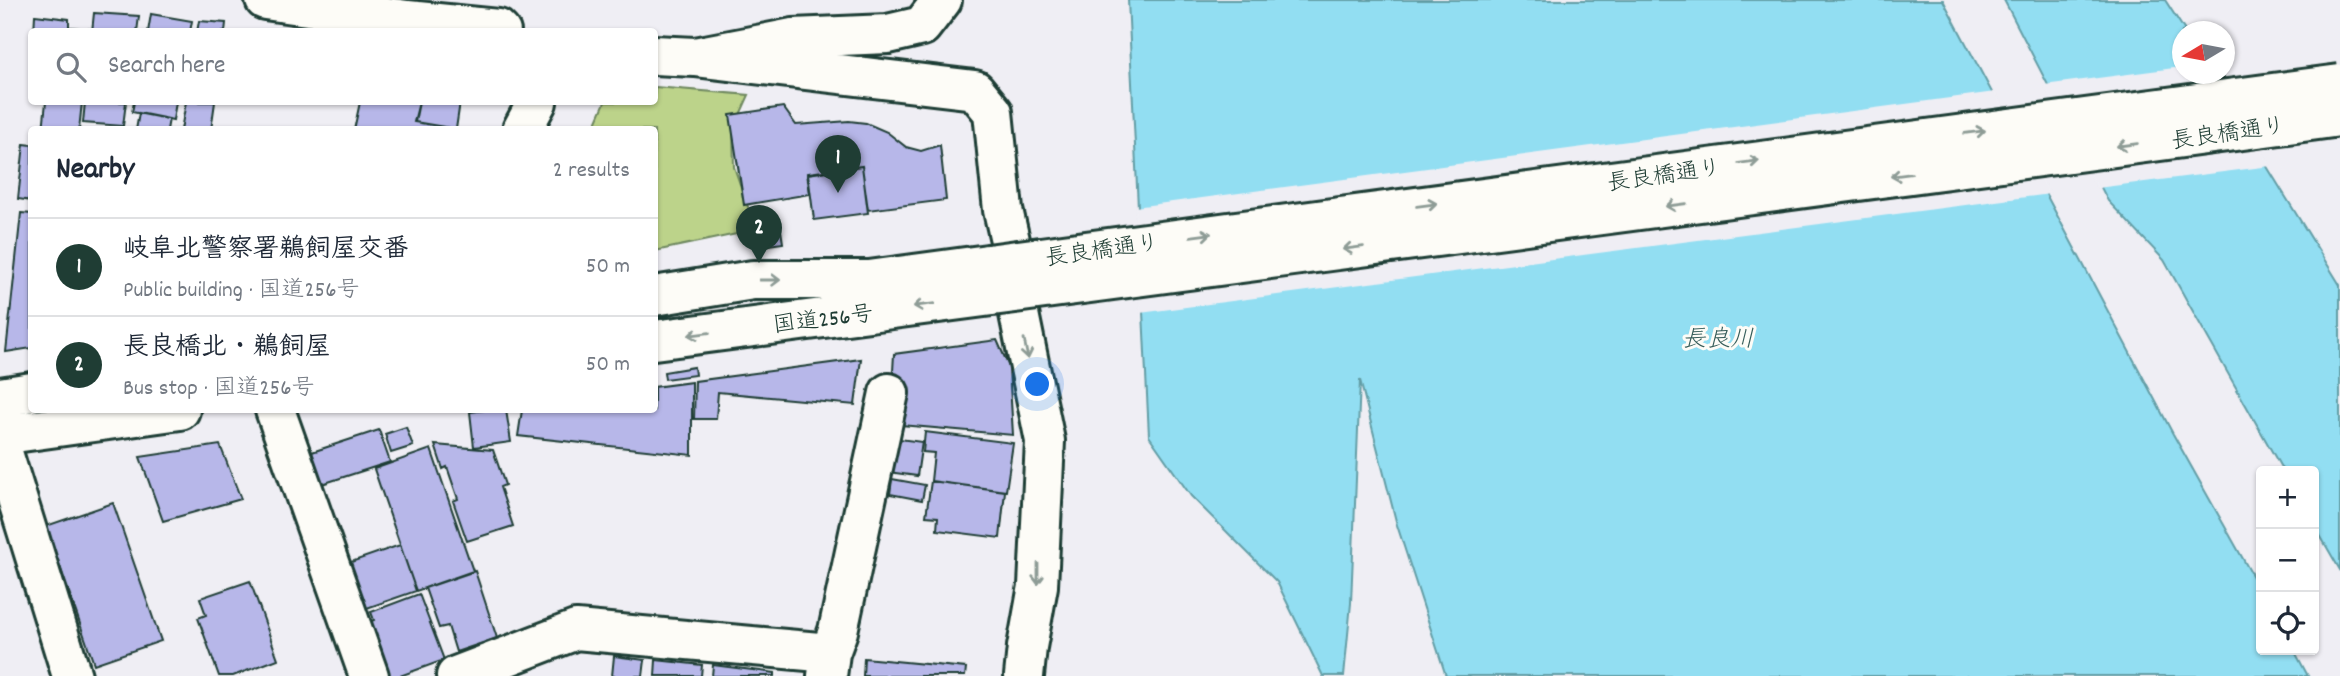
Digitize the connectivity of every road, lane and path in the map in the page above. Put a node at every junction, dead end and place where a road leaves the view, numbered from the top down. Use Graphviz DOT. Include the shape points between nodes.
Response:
graph roads {
  1 [pos="265,0"];
  2 [pos="942,0"];
  3 [pos="407,10"];
  4 [pos="493,28"];
  5 [pos="658,55"];
  6 [pos="695,57"];
  7 [pos="2340,84"];
  8 [pos="535,105"];
  9 [pos="2340,117"];
  10 [pos="524,126"];
  11 [pos="990,280"];
  12 [pos="658,295"];
  13 [pos="658,339"];
  14 [pos="28,393"];
  15 [pos="889,393"];
  16 [pos="0,397"];
  17 [pos="158,413"];
  18 [pos="276,413"];
  19 [pos="0,435"];
  20 [pos="0,443"];
  21 [pos="828,665"];
  22 [pos="72,676"];
  23 [pos="369,676"];
  24 [pos="456,676"];
  25 [pos="1024,676"];
  1 -- 3 [label="main road"];
  2 -- 6 [label="main road" via="922,26 888,34 793,38"];
  3 -- 4 [label="main road"];
  5 -- 6 [label="main road"];
  6 -- 25 [label="main road, one-way" via="975,90 993,112 1003,210 1017,271 1017,304 1045,441 1038,586"];
  11 -- 7 [label="main road, 長良橋通り, one-way, bridge"];
  8 -- 10 [label="main road"];
  9 -- 11 [label="main road, 長良橋通り, one-way, bridge"];
  12 -- 11 [label="main road, 国道256号, one-way" via="753,280"];
  11 -- 13 [label="main road, 国道256号, one-way"];
  14 -- 16 [label="main road"];
  15 -- 21 [label="main road"];
  17 -- 19 [label="main road"];
  18 -- 23 [label="main road"];
  20 -- 22 [label="main road"];
  21 -- 24 [label="main road" via="576,629"];
}
